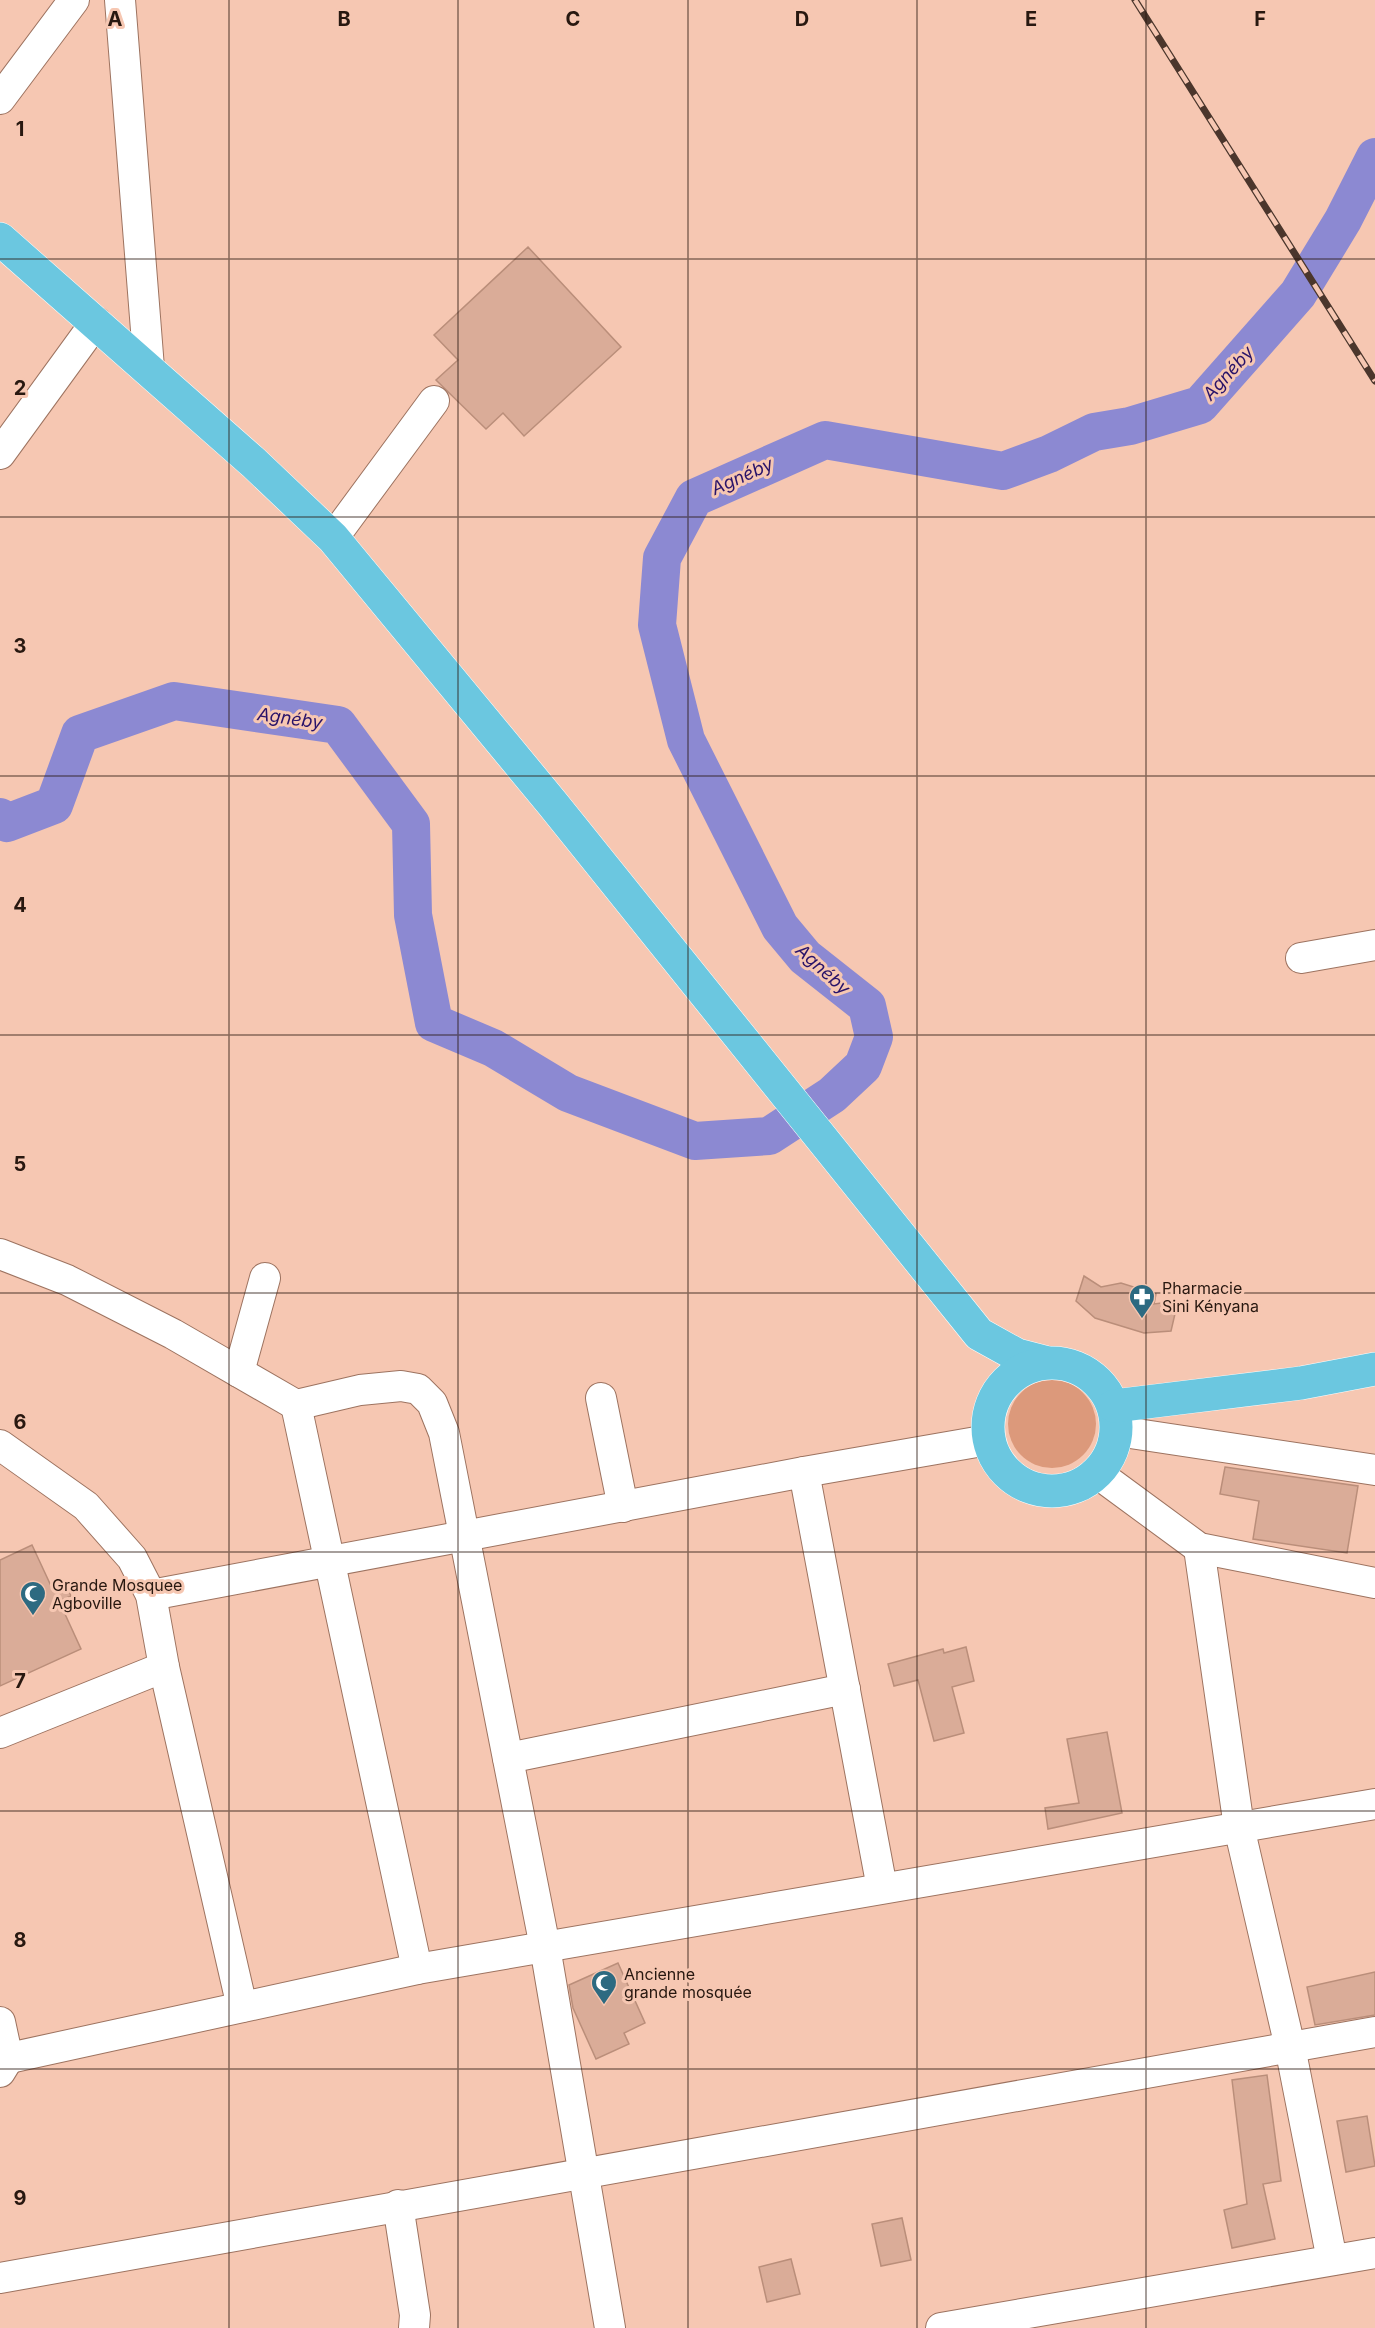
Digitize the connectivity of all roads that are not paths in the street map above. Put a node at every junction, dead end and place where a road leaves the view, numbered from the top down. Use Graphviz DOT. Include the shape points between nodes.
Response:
graph roads {
  1 [pos="74,0"];
  2 [pos="120,0"];
  3 [pos="0,99"];
  4 [pos="0,239"];
  5 [pos="96,322"];
  6 [pos="149,368"];
  7 [pos="434,401"];
  8 [pos="0,454"];
  9 [pos="333,538"];
  10 [pos="1375,945"];
  11 [pos="1301,958"];
  12 [pos="0,1254"];
  13 [pos="265,1278"];
  14 [pos="979,1334"];
  15 [pos="1044,1362"];
  16 [pos="1375,1369"];
  17 [pos="238,1372"];
  18 [pos="601,1398"];
  19 [pos="991,1404"];
  20 [pos="296,1405"];
  21 [pos="1115,1419"];
  22 [pos="988,1440"];
  23 [pos="0,1445"];
  24 [pos="1375,1470"];
  25 [pos="804,1472"];
  26 [pos="1097,1473"];
  27 [pos="623,1507"];
  28 [pos="466,1536"];
  29 [pos="1198,1548"];
  30 [pos="331,1561"];
  31 [pos="1375,1583"];
  32 [pos="151,1595"];
  33 [pos="164,1667"];
  34 [pos="844,1689"];
  35 [pos="0,1733"];
  36 [pos="508,1758"];
  37 [pos="1375,1804"];
  38 [pos="1239,1827"];
  39 [pos="882,1888"];
  40 [pos="545,1947"];
  41 [pos="417,1969"];
  42 [pos="242,2007"];
  43 [pos="0,2022"];
  44 [pos="1375,2032"];
  45 [pos="1290,2047"];
  46 [pos="2,2064"];
  47 [pos="582,2174"];
  48 [pos="398,2205"];
  49 [pos="1375,2253"];
  50 [pos="1332,2260"];
  51 [pos="0,2278"];
  52 [pos="1009,2322"];
  53 [pos="414,2328"];
  54 [pos="610,2328"];
  55 [pos="941,2328"];
  1 -- 3 [label="street"];
  2 -- 6 [label="street"];
  4 -- 5 [label="main road"];
  5 -- 6 [label="main road"];
  5 -- 8 [label="street"];
  6 -- 9 [label="main road"];
  7 -- 9 [label="street"];
  9 -- 14 [label="main road" via="552,803"];
  10 -- 11 [label="street"];
  12 -- 17 [label="street" via="67,1280"];
  13 -- 17 [label="street"];
  14 -- 15 [label="main road" via="1017,1354"];
  14 -- 19 [label="main road" via="990,1374"];
  15 -- 19 [label="main road" via="1012,1376"];
  15 -- 21 [label="main road" via="1066,1364 1087,1372 1103,1387"];
  16 -- 21 [label="main road"];
  17 -- 20 [label="street"];
  18 -- 27 [label="street"];
  19 -- 22 [label="main road"];
  20 -- 28 [label="street" via="360,1390 401,1386 418,1389 432,1403 444,1433"];
  20 -- 30 [label="street"];
  21 -- 24 [label="street"];
  21 -- 26 [label="main road" via="1107,1461"];
  22 -- 25 [label="street"];
  22 -- 26 [label="main road" via="995,1459 1008,1474 1042,1491 1062,1491"];
  23 -- 32 [label="street" via="86,1506 132,1558"];
  25 -- 27 [label="street"];
  25 -- 34 [label="street"];
  26 -- 29 [label="street"];
  27 -- 28 [label="street"];
  28 -- 30 [label="street"];
  28 -- 36 [label="street"];
  29 -- 31 [label="street"];
  29 -- 38 [label="street"];
  30 -- 32 [label="street"];
  30 -- 41 [label="street"];
  32 -- 33 [label="street"];
  33 -- 35 [label="street"];
  33 -- 42 [label="street"];
  34 -- 36 [label="street"];
  34 -- 39 [label="street"];
  36 -- 40 [label="street"];
  37 -- 38 [label="street"];
  38 -- 39 [label="street"];
  38 -- 45 [label="street"];
  39 -- 40 [label="street"];
  40 -- 41 [label="street"];
  40 -- 47 [label="street"];
  41 -- 42 [label="street"];
  42 -- 46 [label="street"];
  43 -- 46 [label="street"];
  44 -- 45 [label="street"];
  45 -- 47 [label="street"];
  45 -- 50 [label="street"];
  47 -- 48 [label="street"];
  47 -- 54 [label="street"];
  48 -- 51 [label="street"];
  48 -- 53 [label="street"];
  49 -- 50 [label="street"];
  50 -- 52 [label="street"];
  52 -- 55 [label="street"];
}
